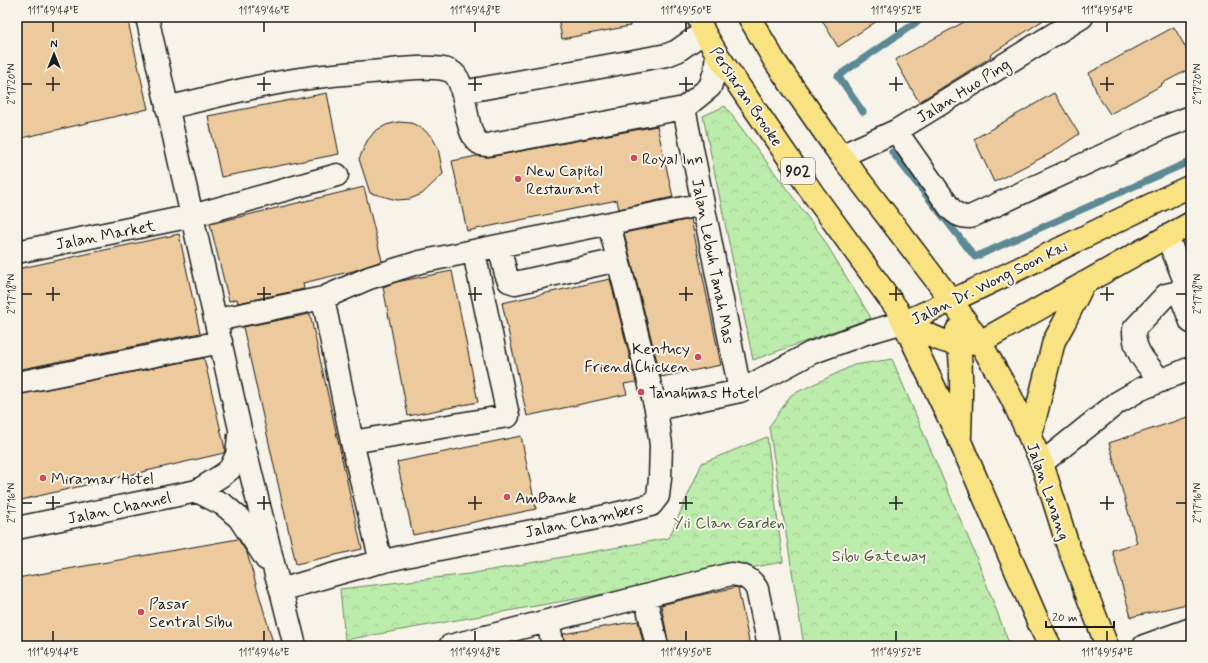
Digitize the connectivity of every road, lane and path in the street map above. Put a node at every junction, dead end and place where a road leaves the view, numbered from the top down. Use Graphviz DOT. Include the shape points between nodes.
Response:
graph roads {
  1 [pos="147,17"];
  2 [pos="749,17"];
  3 [pos="1082,17"];
  4 [pos="701,24"];
  5 [pos="717,54"];
  6 [pos="462,92"];
  7 [pos="167,108"];
  8 [pos="684,108"];
  9 [pos="1191,117"];
  10 [pos="896,131"];
  11 [pos="841,156"];
  12 [pos="337,175"];
  13 [pos="1191,186"];
  14 [pos="703,204"];
  15 [pos="192,216"];
  16 [pos="1191,223"];
  17 [pos="609,224"];
  18 [pos="1167,236"];
  19 [pos="500,246"];
  20 [pos="17,252"];
  21 [pos="474,252"];
  22 [pos="618,260"];
  23 [pos="1084,283"];
  24 [pos="1181,296"];
  25 [pos="323,298"];
  26 [pos="952,301"];
  27 [pos="216,320"];
  28 [pos="904,322"];
  29 [pos="1191,322"];
  30 [pos="220,342"];
  31 [pos="969,343"];
  32 [pos="1191,368"];
  33 [pos="1161,381"];
  34 [pos="17,383"];
  35 [pos="740,391"];
  36 [pos="656,409"];
  37 [pos="240,429"];
  38 [pos="1030,438"];
  39 [pos="959,439"];
  40 [pos="352,442"];
  41 [pos="1042,463"];
  42 [pos="197,491"];
  43 [pos="17,528"];
  44 [pos="381,562"];
  45 [pos="278,583"];
  46 [pos="645,596"];
  47 [pos="548,621"];
  48 [pos="1191,629"];
  49 [pos="1037,636"];
  50 [pos="295,646"];
  51 [pos="450,646"];
  52 [pos="553,646"];
  53 [pos="657,646"];
  54 [pos="769,646"];
  55 [pos="1050,646"];
  56 [pos="1107,646"];
  57 [pos="1144,646"];
  1 -- 7 [label="street"];
  2 -- 11 [label="main road, 902" via="776,63"];
  3 -- 10 [label="street, Jalan Huo Ping"];
  4 -- 5 [label="main road, Persiaran Brooke / 902"];
  4 -- 6 [label="street" via="677,51 667,55"];
  5 -- 8 [label="street" via="710,87"];
  5 -- 28 [label="main road, Persiaran Brooke / 902"];
  6 -- 7 [label="street" via="456,75 449,70 405,68 316,77"];
  6 -- 8 [label="street" via="472,134 479,143 487,145"];
  7 -- 15 [label="street"];
  8 -- 14 [label="street, Jalan Lebuh Tanah Mas"];
  9 -- 10 [label="street" via="970,217 956,215"];
  10 -- 11 [label="street, Jalan Huo Ping"];
  11 -- 26 [label="main road, 902"];
  12 -- 15 [label="street, Jalan Market"];
  13 -- 26 [label="main road, Jalan Dr. Wong Soon Kai"];
  14 -- 17 [label="street"];
  14 -- 35 [label="street, Jalan Lebuh Tanah Mas"];
  15 -- 20 [label="street, Jalan Market"];
  15 -- 27 [label="street"];
  16 -- 18 [label="main road"];
  17 -- 19 [label="street"];
  17 -- 22 [label="street, Jalan Chambers"];
  18 -- 23 [label="main road"];
  18 -- 24 [label="street" via="1184,279"];
  19 -- 21 [label="street"];
  19 -- 22 [label="street" via="506,274 509,281 515,283"];
  21 -- 25 [label="street" via="420,262 369,278"];
  21 -- 40 [label="street" via="508,416"];
  22 -- 36 [label="street, Jalan Chambers"];
  23 -- 31 [label="main road"];
  23 -- 38 [label="main road" via="1054,341"];
  24 -- 29 [label="street"];
  24 -- 33 [label="street" via="1175,292 1166,295 1134,330 1133,339 1138,353"];
  25 -- 27 [label="street"];
  25 -- 40 [label="street"];
  26 -- 28 [label="main road, Jalan Dr. Wong Soon Kai"];
  26 -- 31 [label="main road, 902"];
  27 -- 30 [label="street"];
  28 -- 31 [label="main road, Jalan Dr. Wong Soon Kai" via="929,334"];
  28 -- 35 [label="street" via="866,332 811,352"];
  28 -- 39 [label="main road, Persiaran Brooke / 902"];
  30 -- 34 [label="street"];
  30 -- 37 [label="street"];
  31 -- 38 [label="main road, Jalan Lanang" via="1011,397"];
  31 -- 39 [label="main road" via="961,383"];
  32 -- 33 [label="street"];
  33 -- 41 [label="street" via="1117,403"];
  35 -- 36 [label="street"];
  36 -- 44 [label="street, Jalan Chambers" via="661,445 660,478 658,496 651,505"];
  37 -- 42 [label="street" via="237,455 230,469"];
  37 -- 45 [label="street"];
  38 -- 41 [label="main road, Jalan Lanang"];
  39 -- 49 [label="main road"];
  40 -- 44 [label="street"];
  41 -- 56 [label="main road, Jalan Lanang" via="1068,546"];
  42 -- 43 [label="street, Jalan Channel"];
  42 -- 45 [label="street" via="224,504 239,518"];
  44 -- 45 [label="street, Jalan Chambers" via="327,576"];
  45 -- 50 [label="street"];
  46 -- 47 [label="street"];
  46 -- 53 [label="street"];
  46 -- 54 [label="street" via="731,574 742,575 753,582 757,589"];
  47 -- 51 [label="street"];
  47 -- 52 [label="street"];
  48 -- 57 [label="street"];
  49 -- 55 [label="main road"];
}
